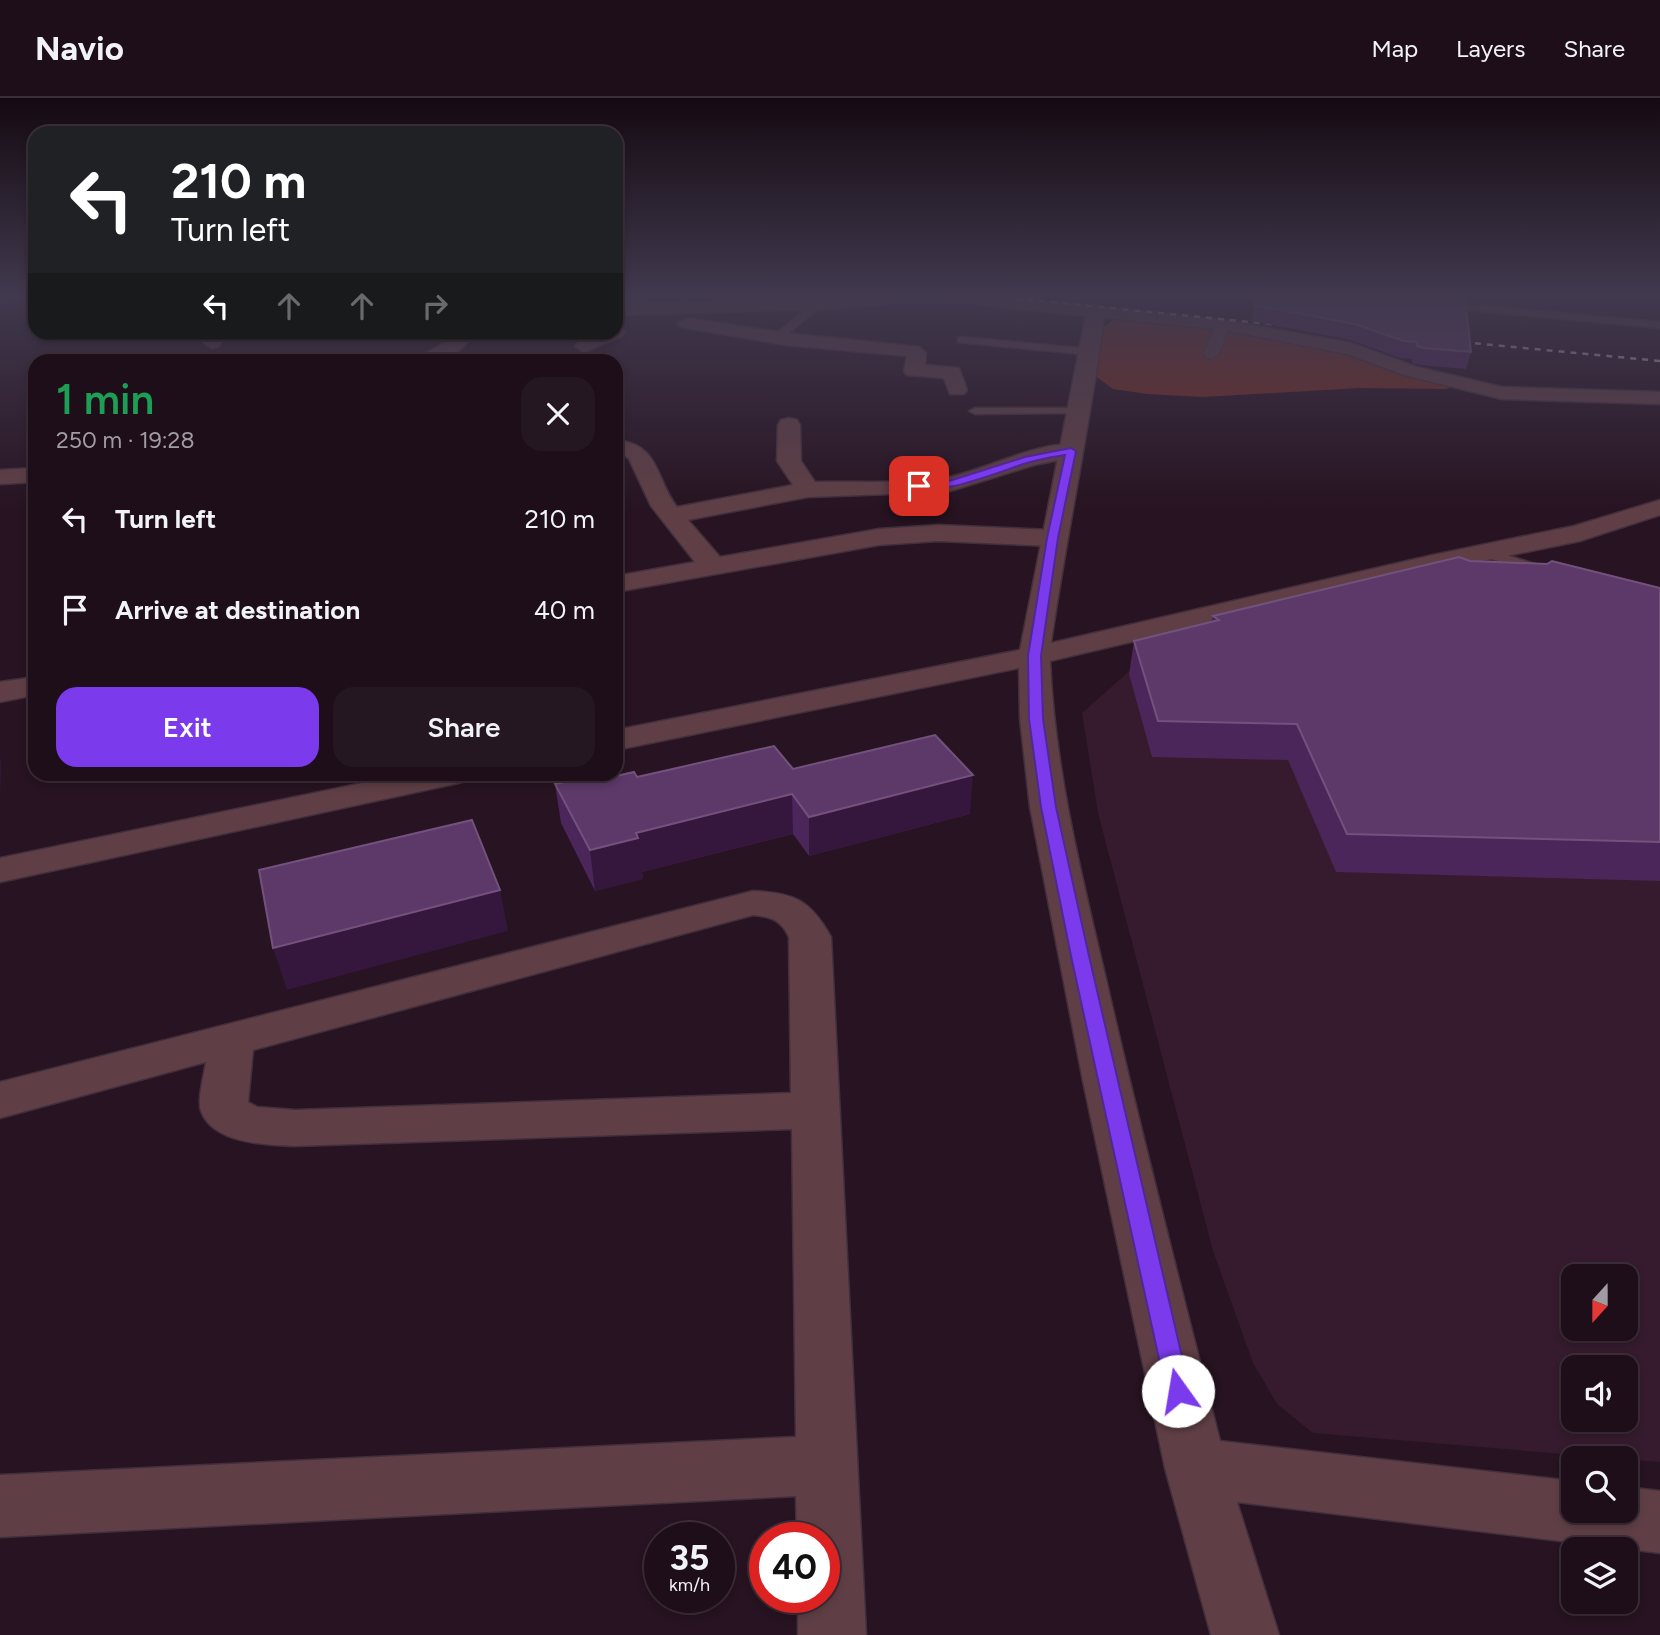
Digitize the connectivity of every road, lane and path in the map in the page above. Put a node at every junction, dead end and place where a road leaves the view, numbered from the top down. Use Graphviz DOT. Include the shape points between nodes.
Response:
graph roads {
  1 [pos="915,368"];
  2 [pos="1087,368"];
  3 [pos="1402,368"];
  4 [pos="957,390"];
  5 [pos="1660,398"];
  6 [pos="975,411"];
  7 [pos="1078,411"];
  8 [pos="789,425"];
  9 [pos="623,448"];
  10 [pos="1071,451"];
  11 [pos="28,475"];
  12 [pos="0,477"];
  13 [pos="808,491"];
  14 [pos="1657,510"];
  15 [pos="673,516"];
  16 [pos="1052,538"];
  17 [pos="1486,553"];
  18 [pos="715,568"];
  19 [pos="1559,576"];
  20 [pos="623,583"];
  21 [pos="1034,656"];
  22 [pos="28,687"];
  23 [pos="0,692"];
  24 [pos="623,739"];
  25 [pos="421,781"];
  26 [pos="0,870"];
  27 [pos="230,1039"];
  28 [pos="0,1100"];
  29 [pos="816,1110"];
  30 [pos="826,1465"];
  31 [pos="1196,1468"];
  32 [pos="0,1506"];
  33 [pos="1660,1522"];
  34 [pos="832,1635"];
  35 [pos="1244,1635"];
  1 -- 4 [label="street" via="952,372"];
  2 -- 7 [label="street"];
  3 -- 5 [label="street" via="1502,393"];
  6 -- 7 [label="lane"];
  7 -- 10 [label="street"];
  8 -- 13 [label="street" via="789,461"];
  9 -- 15 [label="street" via="639,456 663,506"];
  10 -- 13 [label="street" via="947,485"];
  10 -- 16 [label="street"];
  11 -- 12 [label="street"];
  13 -- 15 [label="street"];
  14 -- 17 [label="street" via="1580,533"];
  15 -- 18 [label="street"];
  16 -- 18 [label="street" via="938,533 879,537"];
  16 -- 21 [label="street"];
  17 -- 19 [label="lane"];
  17 -- 21 [label="street"];
  18 -- 20 [label="street"];
  21 -- 24 [label="street"];
  21 -- 31 [label="street" via="1036,719 1048,807"];
  22 -- 23 [label="street"];
  25 -- 26 [label="street"];
  27 -- 28 [label="street"];
  27 -- 29 [label="street" via="224,1110 255,1126"];
  27 -- 29 [label="street" via="753,903 779,905 799,914 810,937"];
  29 -- 30 [label="street"];
  30 -- 32 [label="street"];
  30 -- 34 [label="street"];
  31 -- 33 [label="street"];
  31 -- 35 [label="street"];
}
